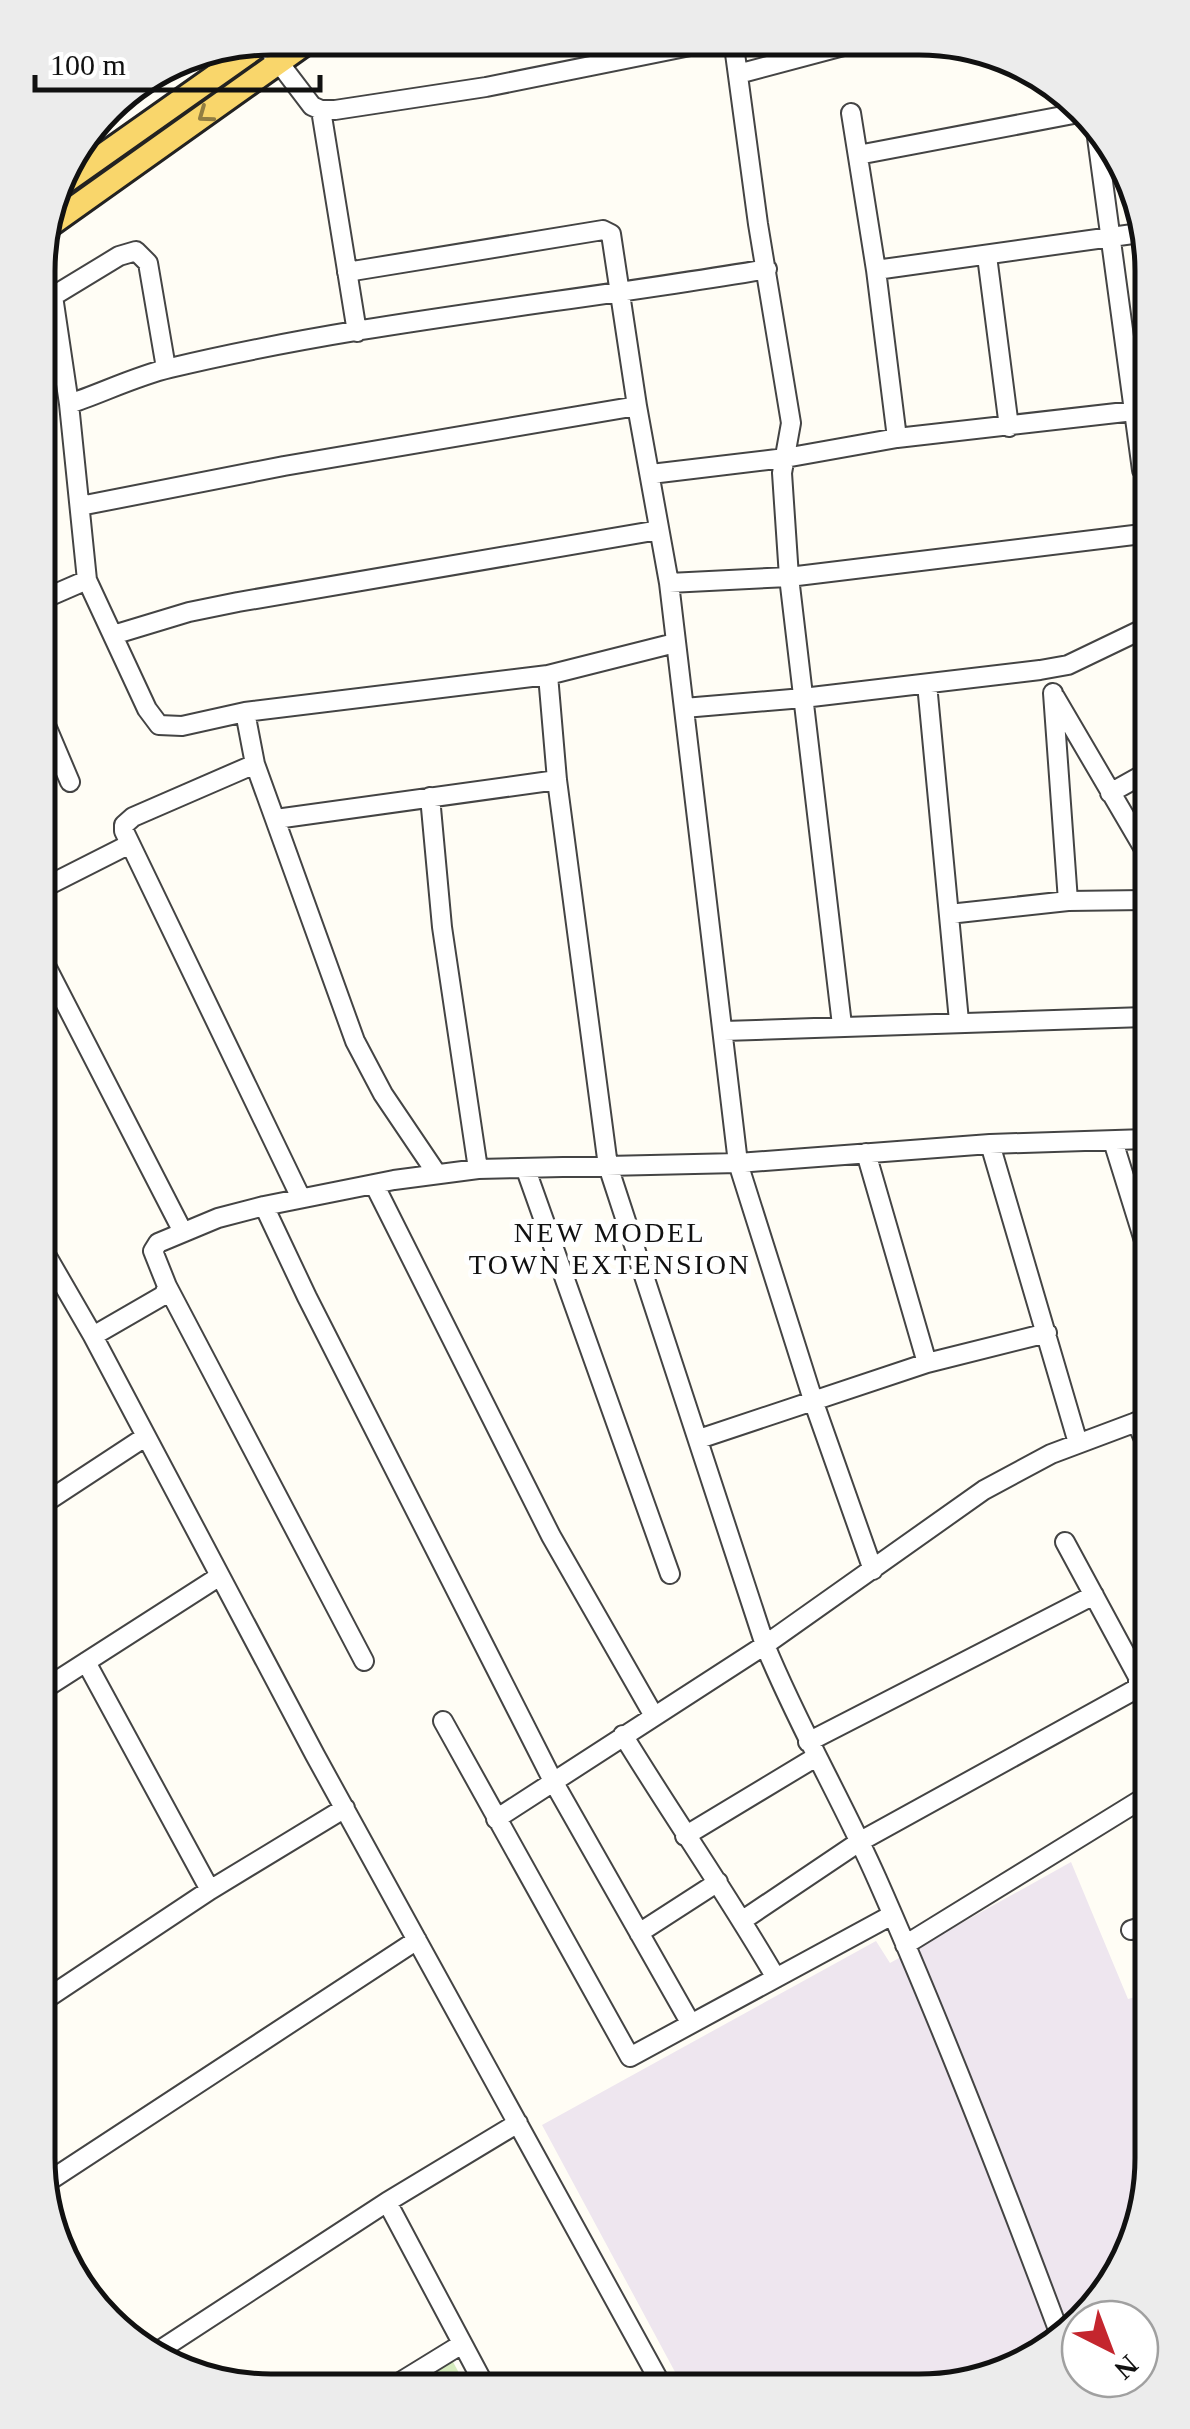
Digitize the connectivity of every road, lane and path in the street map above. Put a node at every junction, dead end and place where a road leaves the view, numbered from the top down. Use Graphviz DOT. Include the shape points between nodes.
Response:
graph roads {
  1 [pos="274,55"];
  2 [pos="289,55"];
  3 [pos="647,55"];
  4 [pos="735,55"];
  5 [pos="801,55"];
  6 [pos="239,58"];
  7 [pos="279,62"];
  8 [pos="738,74"];
  9 [pos="320,110"];
  10 [pos="851,113"];
  11 [pos="1067,115"];
  12 [pos="1099,151"];
  13 [pos="858,155"];
  14 [pos="79,172"];
  15 [pos="62,217"];
  16 [pos="1131,234"];
  17 [pos="1110,237"];
  18 [pos="988,256"];
  19 [pos="767,269"];
  20 [pos="876,270"];
  21 [pos="346,272"];
  22 [pos="620,294"];
  23 [pos="55,295"];
  24 [pos="357,332"];
  25 [pos="55,341"];
  26 [pos="1135,358"];
  27 [pos="166,368"];
  28 [pos="69,404"];
  29 [pos="636,406"];
  30 [pos="1134,411"];
  31 [pos="1135,418"];
  32 [pos="1008,427"];
  33 [pos="897,438"];
  34 [pos="785,458"];
  35 [pos="651,474"];
  36 [pos="80,506"];
  37 [pos="659,530"];
  38 [pos="1135,535"];
  39 [pos="789,577"];
  40 [pos="87,580"];
  41 [pos="669,583"];
  42 [pos="55,594"];
  43 [pos="1135,633"];
  44 [pos="113,635"];
  45 [pos="674,643"];
  46 [pos="1040,670"];
  47 [pos="548,675"];
  48 [pos="927,684"];
  49 [pos="1053,693"];
  50 [pos="803,698"];
  51 [pos="684,708"];
  52 [pos="244,712"];
  53 [pos="55,747"];
  54 [pos="255,764"];
  55 [pos="1135,779"];
  56 [pos="557,780"];
  57 [pos="70,782"];
  58 [pos="1110,793"];
  59 [pos="430,797"];
  60 [pos="276,819"];
  61 [pos="1135,834"];
  62 [pos="130,844"];
  63 [pos="55,882"];
  64 [pos="1135,900"];
  65 [pos="1068,901"];
  66 [pos="949,914"];
  67 [pos="55,983"];
  68 [pos="1135,1017"];
  69 [pos="959,1020"];
  70 [pos="842,1025"];
  71 [pos="724,1031"];
  72 [pos="1135,1140"];
  73 [pos="1112,1141"];
  74 [pos="990,1144"];
  75 [pos="866,1153"];
  76 [pos="738,1163"];
  77 [pos="608,1166"];
  78 [pos="478,1169"];
  79 [pos="526,1170"];
  80 [pos="436,1174"];
  81 [pos="374,1184"];
  82 [pos="301,1198"];
  83 [pos="264,1206"];
  84 [pos="1135,1213"];
  85 [pos="183,1232"];
  86 [pos="55,1277"];
  87 [pos="167,1286"];
  88 [pos="1047,1332"];
  89 [pos="93,1336"];
  90 [pos="927,1363"];
  91 [pos="814,1403"];
  92 [pos="1135,1423"];
  93 [pos="146,1437"];
  94 [pos="699,1439"];
  95 [pos="1078,1443"];
  96 [pos="55,1496"];
  97 [pos="1064,1542"];
  98 [pos="873,1570"];
  99 [pos="670,1574"];
  100 [pos="220,1576"];
  101 [pos="1094,1595"];
  102 [pos="765,1645"];
  103 [pos="364,1661"];
  104 [pos="86,1662"];
  105 [pos="1135,1671"];
  106 [pos="55,1683"];
  107 [pos="1135,1692"];
  108 [pos="654,1716"];
  109 [pos="444,1720"];
  110 [pos="623,1735"];
  111 [pos="812,1750"];
  112 [pos="553,1781"];
  113 [pos="1135,1803"];
  114 [pos="345,1808"];
  115 [pos="496,1819"];
  116 [pos="685,1836"];
  117 [pos="859,1842"];
  118 [pos="718,1882"];
  119 [pos="210,1890"];
  120 [pos="892,1915"];
  121 [pos="743,1920"];
  122 [pos="1135,1929"];
  123 [pos="1131,1930"];
  124 [pos="639,1932"];
  125 [pos="416,1940"];
  126 [pos="905,1945"];
  127 [pos="776,1978"];
  128 [pos="55,1992"];
  129 [pos="691,2024"];
  130 [pos="518,2123"];
  131 [pos="56,2176"];
  132 [pos="387,2202"];
  133 [pos="1056,2324"];
  134 [pos="462,2344"];
  135 [pos="166,2347"];
  136 [pos="414,2374"];
  137 [pos="478,2374"];
  138 [pos="656,2374"];
  1 -- 7 [label="street"];
  2 -- 7 [label="main road"];
  3 -- 9 [label="street" via="470,90"];
  4 -- 8 [label="street"];
  5 -- 8 [label="street"];
  6 -- 14 [label="main road"];
  7 -- 9 [label="street"];
  7 -- 15 [label="main road, one-way"];
  8 -- 19 [label="street"];
  9 -- 21 [label="street"];
  10 -- 13 [label="street"];
  11 -- 13 [label="street"];
  12 -- 17 [label="street"];
  13 -- 20 [label="street"];
  16 -- 17 [label="street"];
  17 -- 18 [label="street"];
  17 -- 26 [label="street"];
  18 -- 20 [label="street"];
  18 -- 32 [label="street"];
  19 -- 22 [label="street"];
  19 -- 34 [label="street" via="791,423"];
  20 -- 33 [label="street"];
  21 -- 22 [label="street" via="608,230"];
  21 -- 24 [label="street"];
  22 -- 24 [label="street"];
  22 -- 29 [label="street"];
  23 -- 27 [label="street" via="136,251 148,263"];
  24 -- 27 [label="street"];
  25 -- 28 [label="street"];
  26 -- 30 [label="street"];
  27 -- 28 [label="street"];
  28 -- 36 [label="street"];
  29 -- 35 [label="street"];
  29 -- 36 [label="street"];
  30 -- 31 [label="street"];
  30 -- 32 [label="street"];
  32 -- 33 [label="street"];
  33 -- 34 [label="street"];
  34 -- 35 [label="street"];
  34 -- 39 [label="street"];
  35 -- 37 [label="street"];
  36 -- 40 [label="street"];
  37 -- 41 [label="street"];
  37 -- 44 [label="street" via="238,602"];
  38 -- 39 [label="street"];
  39 -- 41 [label="street"];
  39 -- 50 [label="street"];
  40 -- 42 [label="street"];
  40 -- 44 [label="street"];
  41 -- 45 [label="street"];
  43 -- 46 [label="street" via="1068,665"];
  44 -- 52 [label="street" via="159,724 182,726"];
  45 -- 47 [label="street"];
  45 -- 51 [label="street"];
  46 -- 48 [label="street"];
  46 -- 49 [label="street"];
  47 -- 52 [label="street"];
  47 -- 56 [label="street"];
  48 -- 50 [label="street"];
  48 -- 66 [label="street"];
  49 -- 58 [label="street"];
  49 -- 65 [label="street"];
  50 -- 51 [label="street"];
  50 -- 70 [label="street"];
  51 -- 71 [label="street"];
  52 -- 54 [label="street"];
  53 -- 57 [label="street"];
  54 -- 60 [label="street"];
  54 -- 62 [label="street" via="133,817 124,825"];
  55 -- 58 [label="street"];
  56 -- 59 [label="street"];
  56 -- 77 [label="street"];
  58 -- 61 [label="street"];
  59 -- 60 [label="street"];
  59 -- 78 [label="street"];
  60 -- 80 [label="street" via="355,1041"];
  62 -- 63 [label="street"];
  62 -- 82 [label="street"];
  64 -- 65 [label="street"];
  65 -- 66 [label="street"];
  66 -- 69 [label="street"];
  67 -- 85 [label="street"];
  68 -- 69 [label="street"];
  69 -- 70 [label="street"];
  70 -- 71 [label="street"];
  71 -- 76 [label="street"];
  72 -- 73 [label="street"];
  73 -- 74 [label="street"];
  73 -- 84 [label="street"];
  74 -- 75 [label="street"];
  74 -- 88 [label="street"];
  75 -- 76 [label="street"];
  75 -- 90 [label="street"];
  76 -- 77 [label="street"];
  76 -- 91 [label="street"];
  77 -- 79 [label="street"];
  77 -- 94 [label="street"];
  78 -- 79 [label="street"];
  78 -- 80 [label="street"];
  79 -- 99 [label="street"];
  80 -- 81 [label="street"];
  81 -- 82 [label="street"];
  81 -- 108 [label="street" via="551,1536"];
  82 -- 83 [label="street"];
  83 -- 85 [label="street"];
  83 -- 112 [label="street"];
  85 -- 87 [label="street" via="154,1247"];
  86 -- 89 [label="street"];
  87 -- 89 [label="street"];
  87 -- 103 [label="street"];
  88 -- 90 [label="street"];
  88 -- 95 [label="street"];
  89 -- 93 [label="street"];
  90 -- 91 [label="street"];
  91 -- 94 [label="street"];
  91 -- 98 [label="street"];
  92 -- 95 [label="street"];
  93 -- 96 [label="street"];
  93 -- 100 [label="street"];
  94 -- 102 [label="street"];
  95 -- 98 [label="street" via="984,1490"];
  97 -- 101 [label="street"];
  98 -- 102 [label="street"];
  100 -- 104 [label="street"];
  100 -- 114 [label="street"];
  101 -- 105 [label="street"];
  101 -- 111 [label="street"];
  102 -- 108 [label="street"];
  102 -- 111 [label="street"];
  104 -- 106 [label="street"];
  104 -- 119 [label="street"];
  107 -- 117 [label="street"];
  108 -- 110 [label="street"];
  109 -- 115 [label="street"];
  110 -- 112 [label="street"];
  110 -- 116 [label="street"];
  111 -- 116 [label="street"];
  111 -- 117 [label="street"];
  112 -- 115 [label="street"];
  112 -- 124 [label="street"];
  113 -- 126 [label="street"];
  114 -- 119 [label="street"];
  114 -- 125 [label="street"];
  115 -- 129 [label="street" via="630,2057"];
  116 -- 118 [label="street"];
  117 -- 120 [label="street"];
  117 -- 121 [label="street"];
  118 -- 121 [label="street"];
  118 -- 124 [label="street"];
  119 -- 128 [label="street"];
  120 -- 126 [label="street"];
  120 -- 127 [label="street"];
  121 -- 127 [label="street"];
  122 -- 123 [label="street"];
  124 -- 129 [label="street"];
  125 -- 130 [label="street"];
  125 -- 131 [label="street"];
  126 -- 133 [label="street"];
  127 -- 129 [label="street"];
  130 -- 132 [label="street"];
  130 -- 138 [label="street"];
  132 -- 134 [label="street"];
  132 -- 135 [label="street"];
  134 -- 136 [label="street"];
  134 -- 137 [label="street"];
}
